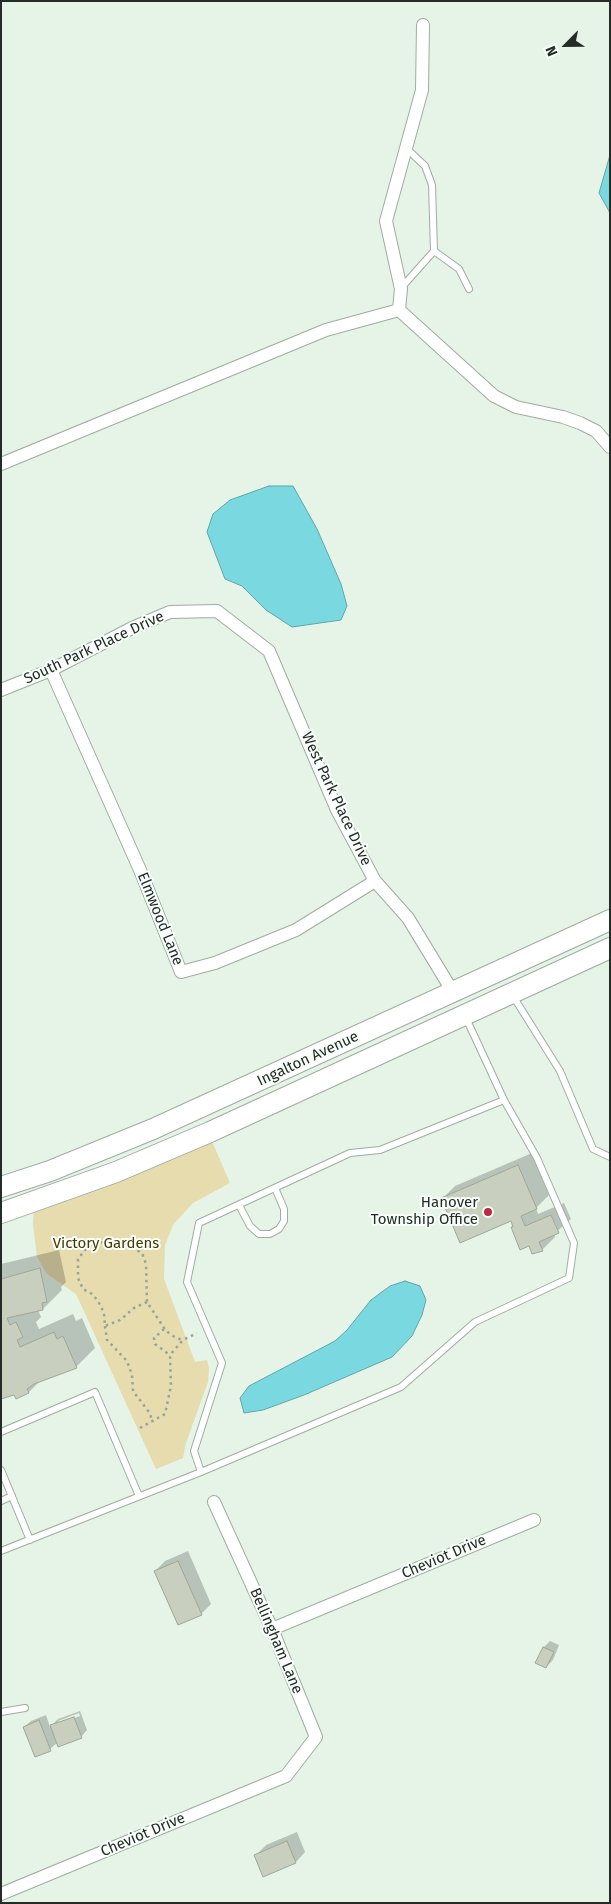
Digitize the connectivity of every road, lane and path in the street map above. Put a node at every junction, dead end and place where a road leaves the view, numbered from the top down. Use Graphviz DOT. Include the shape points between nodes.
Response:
graph roads {
  1 [pos="423,25"];
  2 [pos="406,148"];
  3 [pos="434,250"];
  4 [pos="401,289"];
  5 [pos="469,290"];
  6 [pos="398,310"];
  7 [pos="610,447"];
  8 [pos="1,464"];
  9 [pos="217,611"];
  10 [pos="51,670"];
  11 [pos="1,690"];
  12 [pos="375,880"];
  13 [pos="610,920"];
  14 [pos="610,948"];
  15 [pos="453,992"];
  16 [pos="511,993"];
  17 [pos="465,1014"];
  18 [pos="504,1100"];
  19 [pos="610,1157"];
  20 [pos="1,1187"];
  21 [pos="275,1188"];
  22 [pos="238,1205"];
  23 [pos="1,1213"];
  24 [pos="147,1302"];
  25 [pos="104,1326"];
  26 [pos="164,1329"];
  27 [pos="197,1333"];
  28 [pos="183,1340"];
  29 [pos="170,1356"];
  30 [pos="153,1422"];
  31 [pos="140,1428"];
  32 [pos="1,1432"];
  33 [pos="1,1470"];
  34 [pos="201,1472"];
  35 [pos="12,1496"];
  36 [pos="139,1496"];
  37 [pos="1,1501"];
  38 [pos="214,1502"];
  39 [pos="534,1520"];
  40 [pos="30,1540"];
  41 [pos="1,1551"];
  42 [pos="272,1629"];
  43 [pos="25,1708"];
  44 [pos="1,1712"];
  45 [pos="286,1776"];
  46 [pos="1,1894"];
  1 -- 2 [label="street" via="422,90"];
  2 -- 3 [label="lane" via="425,166 432,184"];
  2 -- 4 [label="street" via="386,221"];
  3 -- 4 [label="lane"];
  3 -- 5 [label="lane" via="459,269"];
  4 -- 6 [label="street"];
  6 -- 7 [label="street" via="494,396 516,407 580,423 596,431"];
  6 -- 8 [label="street" via="326,330"];
  9 -- 10 [label="street, South Park Place Drive" via="170,612"];
  9 -- 12 [label="street, West Park Place Drive" via="269,651 337,810"];
  10 -- 11 [label="street, South Park Place Drive"];
  10 -- 12 [label="street, Elmwood Lane" via="140,870 181,972 215,963 296,930"];
  12 -- 15 [label="street, West Park Place Drive" via="408,918"];
  13 -- 15 [label="main road, Ingalton Avenue"];
  14 -- 16 [label="main road, Ingalton Avenue"];
  15 -- 17 [label="main road"];
  15 -- 20 [label="main road, Ingalton Avenue" via="153,1130"];
  16 -- 17 [label="main road, Ingalton Avenue"];
  16 -- 19 [label="lane" via="560,1071 593,1148"];
  17 -- 18 [label="lane"];
  17 -- 23 [label="main road, Ingalton Avenue" via="159,1154 70,1190"];
  18 -- 21 [label="lane" via="380,1150 350,1153"];
  18 -- 34 [label="lane" via="538,1158 574,1243 570,1278 475,1322 401,1387"];
  21 -- 22 [label="lane"];
  21 -- 22 [label="lane" via="284,1209 284,1221 270,1234 259,1234 250,1226"];
  22 -- 34 [label="lane" via="199,1223 187,1282 222,1363 194,1451"];
  24 -- 25 [label="path" via="120,1320"];
  24 -- 25 [label="path" via="146,1264 142,1253 120,1241 93,1243 78,1259 78,1278 83,1288 98,1301 104,1313"];
  24 -- 26 [label="path"];
  25 -- 30 [label="path" via="107,1340 127,1361 133,1391"];
  26 -- 28 [label="path"];
  26 -- 29 [label="path" via="154,1338 155,1344"];
  27 -- 28 [label="path"];
  28 -- 29 [label="path"];
  29 -- 30 [label="path" via="171,1386 165,1414"];
  30 -- 31 [label="path"];
  32 -- 36 [label="lane" via="95,1392"];
  33 -- 35 [label="lane"];
  34 -- 36 [label="lane"];
  35 -- 37 [label="lane"];
  35 -- 40 [label="lane"];
  36 -- 40 [label="lane"];
  38 -- 42 [label="street, Bellingham Lane"];
  39 -- 42 [label="street, Cheviot Drive"];
  40 -- 41 [label="lane"];
  42 -- 45 [label="street, Bellingham Lane" via="316,1737"];
  43 -- 44 [label="lane"];
  45 -- 46 [label="street, Cheviot Drive"];
}
